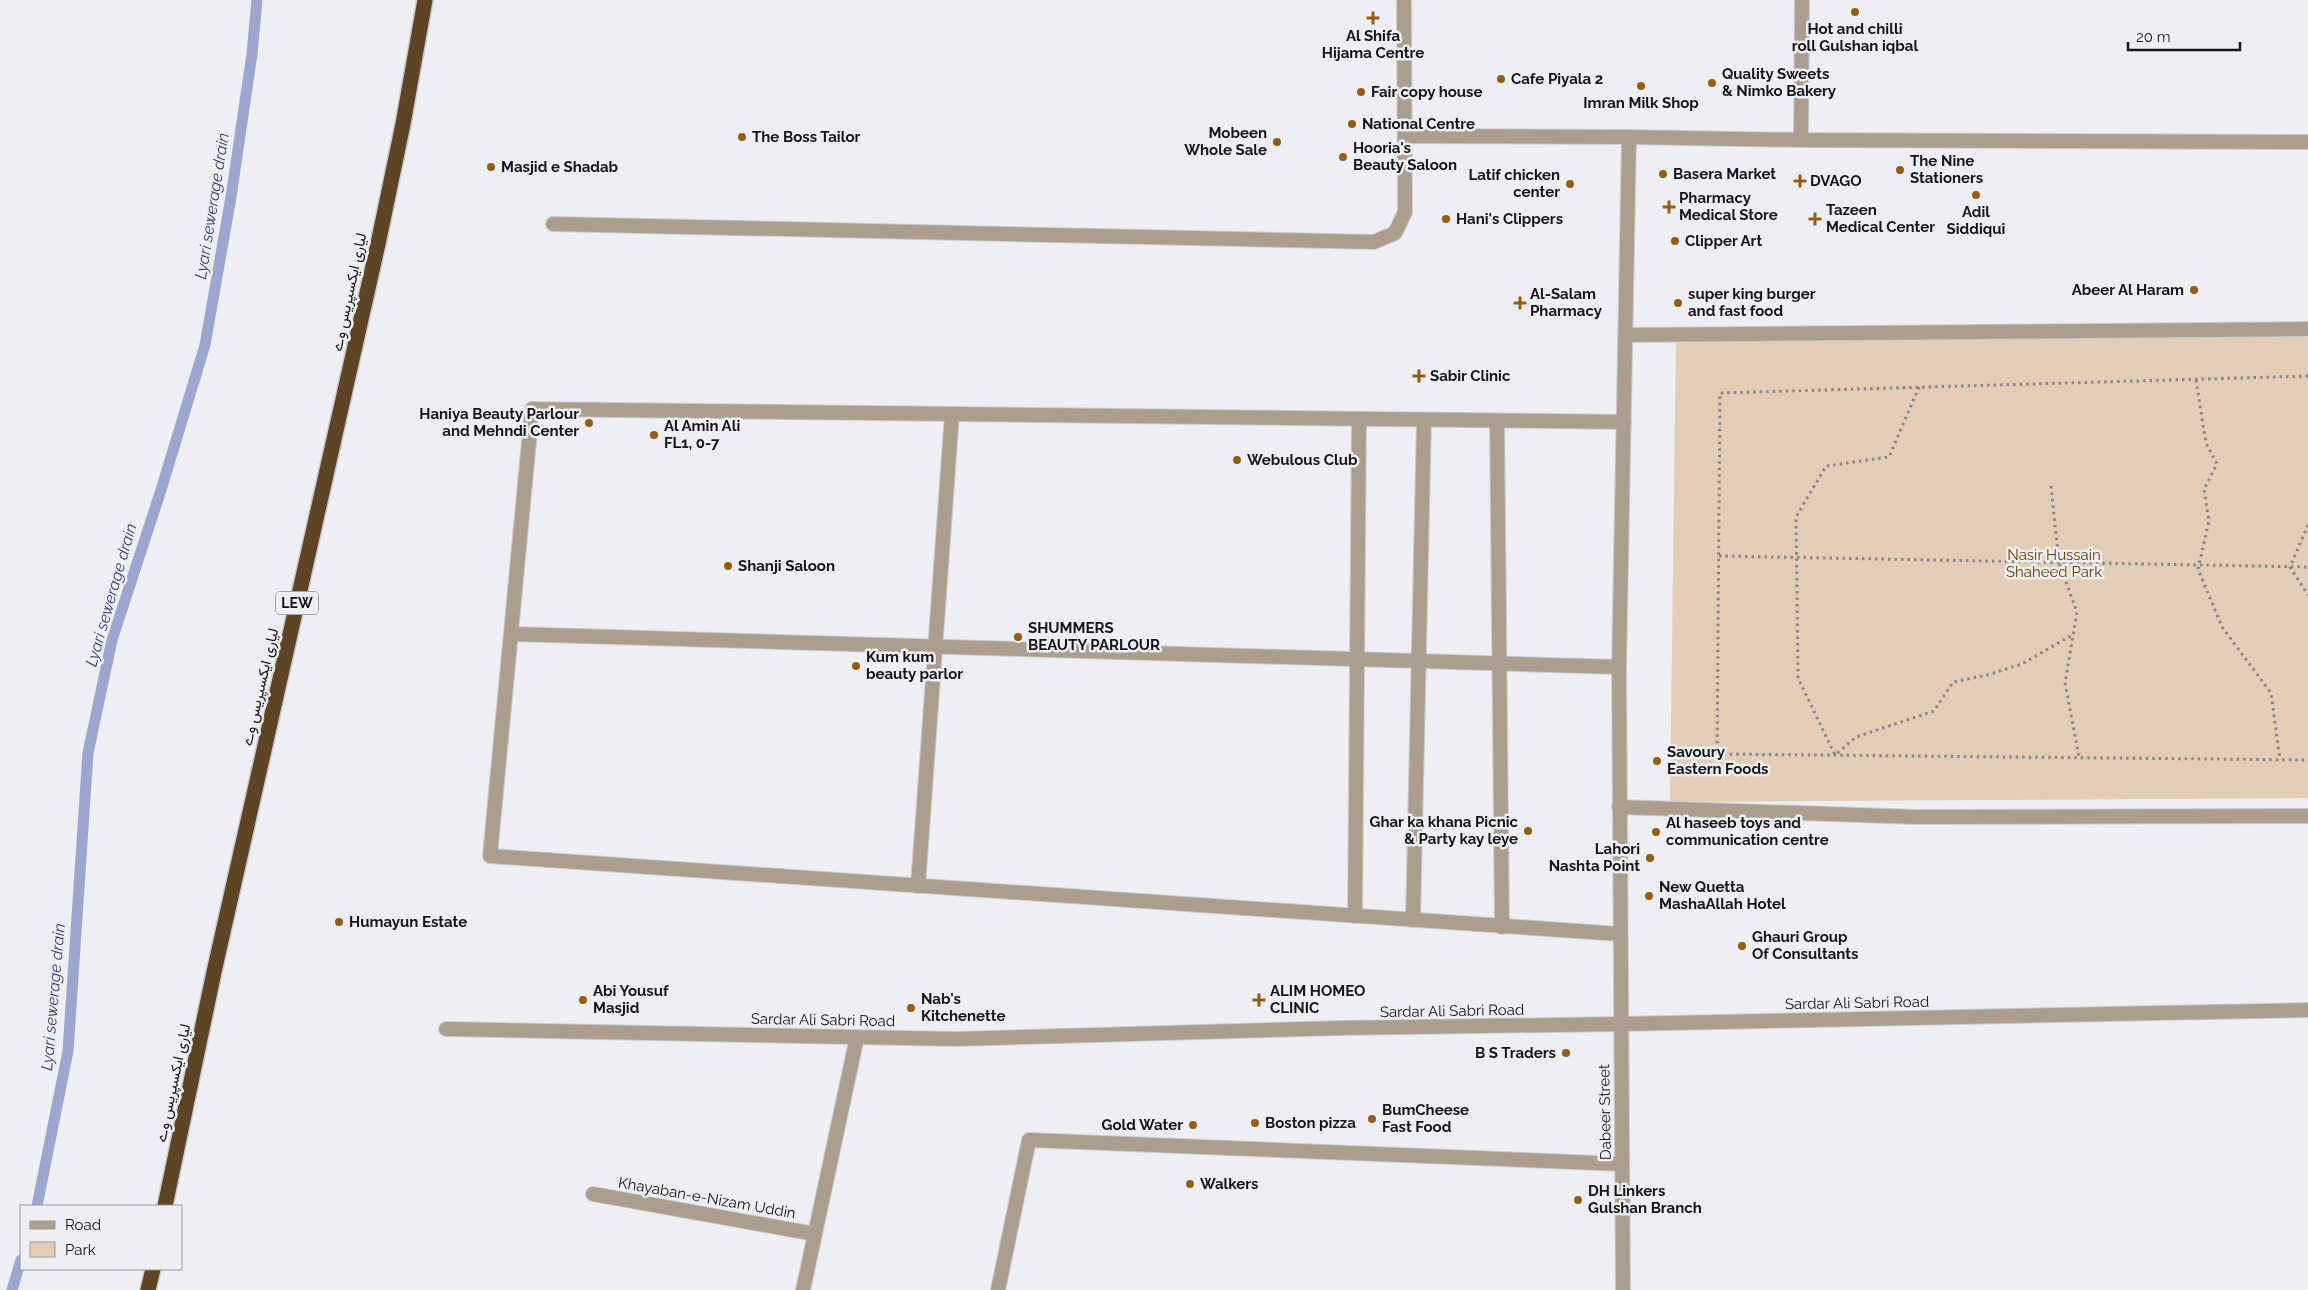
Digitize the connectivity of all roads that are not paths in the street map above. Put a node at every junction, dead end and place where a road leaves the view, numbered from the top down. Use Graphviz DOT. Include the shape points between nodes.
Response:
graph roads {
  1 [pos="425,0"];
  2 [pos="1404,0"];
  3 [pos="1802,0"];
  4 [pos="1405,136"];
  5 [pos="1629,137"];
  6 [pos="1801,140"];
  7 [pos="2308,142"];
  8 [pos="553,224"];
  9 [pos="2308,330"];
  10 [pos="1626,335"];
  11 [pos="952,414"];
  12 [pos="1359,418"];
  13 [pos="1424,420"];
  14 [pos="1497,421"];
  15 [pos="1624,422"];
  16 [pos="512,634"];
  17 [pos="935,647"];
  18 [pos="1357,659"];
  19 [pos="1418,661"];
  20 [pos="1499,663"];
  21 [pos="1619,667"];
  22 [pos="1619,807"];
  23 [pos="2308,816"];
  24 [pos="918,886"];
  25 [pos="1355,916"];
  26 [pos="1413,920"];
  27 [pos="1502,926"];
  28 [pos="1620,934"];
  29 [pos="2308,1010"];
  30 [pos="1620,1024"];
  31 [pos="446,1029"];
  32 [pos="857,1037"];
  33 [pos="1622,1164"];
  34 [pos="593,1194"];
  35 [pos="165,1205"];
  36 [pos="815,1234"];
  37 [pos="153,1270"];
  38 [pos="148,1290"];
  39 [pos="803,1290"];
  40 [pos="1002,1290"];
  41 [pos="1623,1290"];
  1 -- 35 [label="highway, لیاری ایکسپریس وے / LEW" via="382,225 216,963"];
  2 -- 4 [label="street"];
  3 -- 6 [label="street"];
  4 -- 5 [label="street"];
  4 -- 8 [label="street" via="1405,212 1395,233 1374,242"];
  5 -- 6 [label="street"];
  5 -- 10 [label="street, Dabeer Street"];
  6 -- 7 [label="street"];
  9 -- 10 [label="street"];
  10 -- 15 [label="street, Dabeer Street"];
  11 -- 12 [label="street"];
  11 -- 16 [label="street" via="532,409"];
  11 -- 17 [label="street"];
  12 -- 13 [label="street"];
  12 -- 18 [label="street"];
  13 -- 14 [label="street"];
  13 -- 19 [label="street"];
  14 -- 15 [label="street"];
  14 -- 20 [label="street"];
  15 -- 21 [label="street, Dabeer Street"];
  16 -- 17 [label="street"];
  16 -- 24 [label="street" via="490,856"];
  17 -- 18 [label="street"];
  17 -- 24 [label="street"];
  18 -- 19 [label="street"];
  18 -- 25 [label="street"];
  19 -- 20 [label="street"];
  19 -- 26 [label="street"];
  20 -- 21 [label="street"];
  20 -- 27 [label="street"];
  21 -- 22 [label="street, Dabeer Street"];
  22 -- 23 [label="street" via="1917,817"];
  22 -- 28 [label="street, Dabeer Street"];
  24 -- 25 [label="street"];
  25 -- 26 [label="street"];
  26 -- 27 [label="street"];
  27 -- 28 [label="street"];
  28 -- 30 [label="street, Dabeer Street"];
  29 -- 30 [label="street, Sardar Ali Sabri Road"];
  30 -- 32 [label="street, Sardar Ali Sabri Road" via="957,1039"];
  30 -- 33 [label="street, Dabeer Street"];
  31 -- 32 [label="street, Sardar Ali Sabri Road"];
  32 -- 36 [label="street"];
  33 -- 40 [label="street" via="1029,1140"];
  33 -- 41 [label="street, Dabeer Street"];
  34 -- 36 [label="street, Khayaban-e-Nizam Uddin"];
  36 -- 39 [label="street"];
  37 -- 38 [label="highway"];
}
